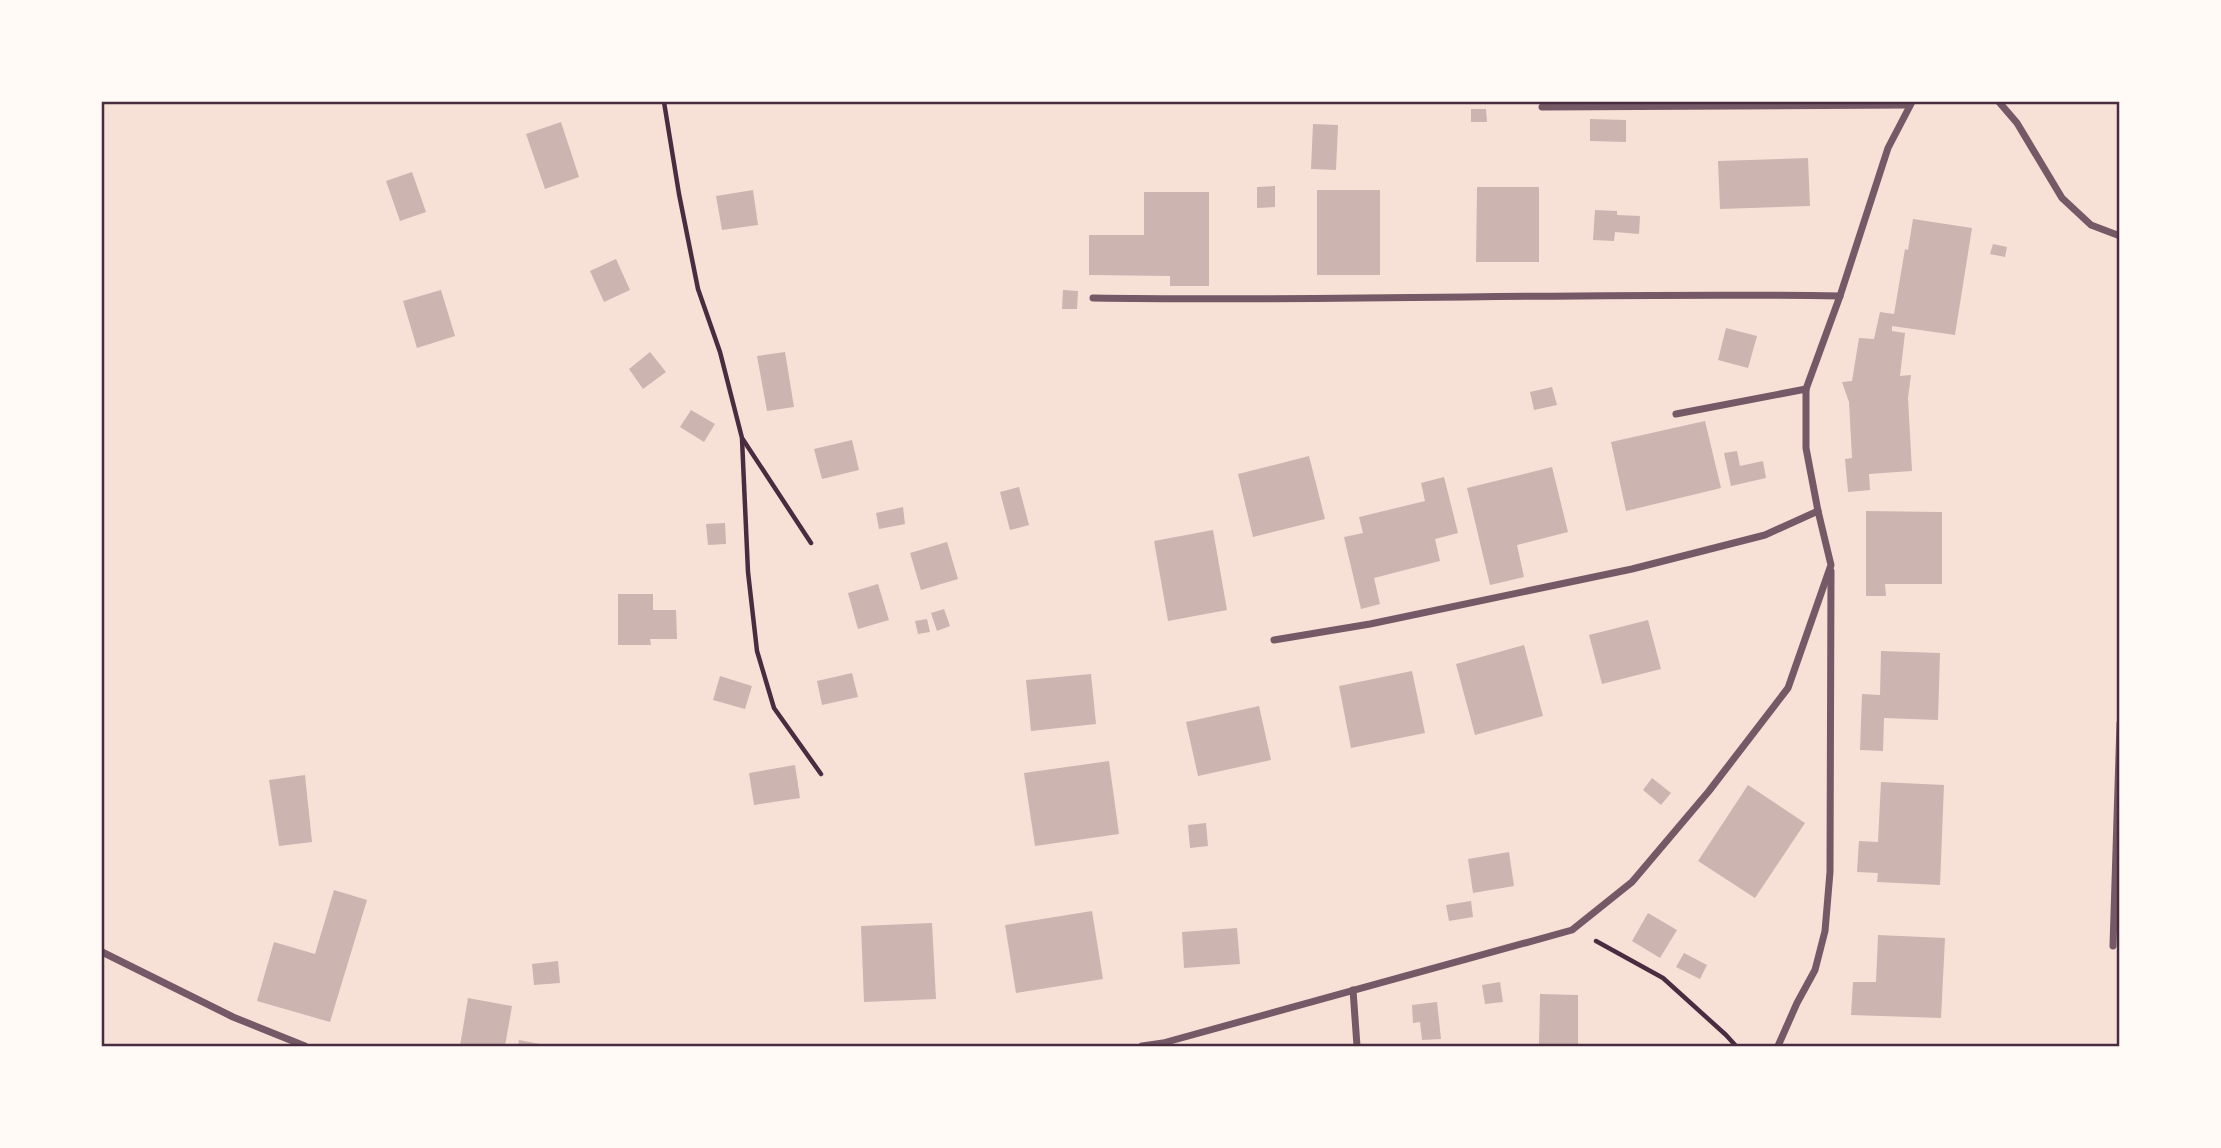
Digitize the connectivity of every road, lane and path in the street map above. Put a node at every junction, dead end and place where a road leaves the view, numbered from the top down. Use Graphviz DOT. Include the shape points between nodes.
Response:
graph roads {
  1 [pos="664,102"];
  2 [pos="1999,102"];
  3 [pos="1911,103"];
  4 [pos="1542,107"];
  5 [pos="2119,236"];
  6 [pos="1840,296"];
  7 [pos="1093,299"];
  8 [pos="1807,389"];
  9 [pos="1676,414"];
  10 [pos="742,438"];
  11 [pos="1818,511"];
  12 [pos="811,543"];
  13 [pos="1831,565"];
  14 [pos="1274,640"];
  15 [pos="2119,723"];
  16 [pos="821,774"];
  17 [pos="1572,930"];
  18 [pos="2113,946"];
  19 [pos="105,954"];
  20 [pos="1353,990"];
  21 [pos="1163,1045"];
  22 [pos="305,1046"];
  23 [pos="1142,1046"];
  24 [pos="1357,1046"];
  25 [pos="1737,1046"];
  26 [pos="1778,1046"];
  1 -- 10 [label="path" via="698,289"];
  2 -- 5 [label="street" via="2017,123 2062,198 2091,225"];
  3 -- 4 [label="street"];
  3 -- 6 [label="street" via="1888,148"];
  6 -- 7 [label="street"];
  6 -- 8 [label="street"];
  8 -- 9 [label="street"];
  8 -- 11 [label="street" via="1805,448"];
  10 -- 12 [label="path"];
  10 -- 16 [label="path" via="757,651 774,708"];
  11 -- 13 [label="street"];
  11 -- 14 [label="street" via="1765,535 1632,569 1370,625"];
  13 -- 17 [label="street" via="1787,688 1632,882"];
  13 -- 26 [label="street" via="1830,872 1825,931 1815,970"];
  15 -- 18 [label="street"];
  17 -- 20 [label="street"];
  17 -- 25 [label="path" via="1663,978"];
  19 -- 22 [label="street" via="233,1017"];
  20 -- 21 [label="street"];
  20 -- 24 [label="street"];
  21 -- 23 [label="street"];
}
